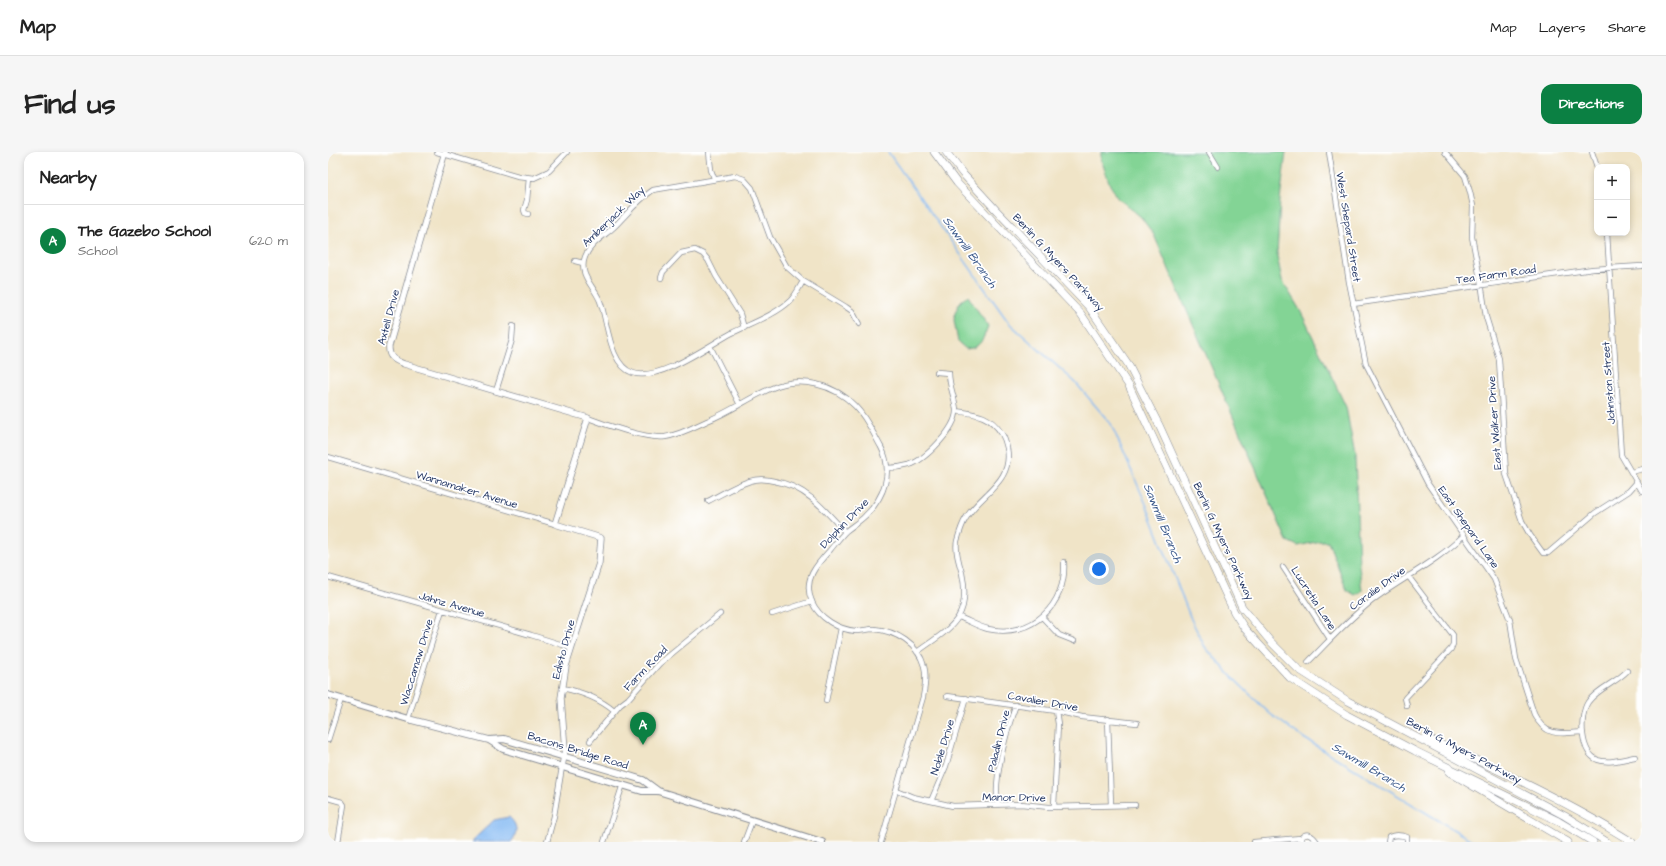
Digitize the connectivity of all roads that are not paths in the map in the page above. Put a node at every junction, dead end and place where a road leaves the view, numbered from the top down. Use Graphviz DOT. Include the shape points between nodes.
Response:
graph roads {
  1 [pos="437,152"];
  2 [pos="567,152"];
  3 [pos="709,152"];
  4 [pos="934,152"];
  5 [pos="946,152"];
  6 [pos="1209,152"];
  7 [pos="1329,152"];
  8 [pos="1445,152"];
  9 [pos="1592,152"];
  10 [pos="445,153"];
  11 [pos="1596,164"];
  12 [pos="1218,167"];
  13 [pos="529,178"];
  14 [pos="714,178"];
  15 [pos="528,214"];
  16 [pos="1607,236"];
  17 [pos="575,261"];
  18 [pos="583,263"];
  19 [pos="1642,266"];
  20 [pos="1609,268"];
  21 [pos="661,278"];
  22 [pos="803,281"];
  23 [pos="1481,285"];
  24 [pos="1353,304"];
  25 [pos="859,324"];
  26 [pos="513,326"];
  27 [pos="744,328"];
  28 [pos="710,346"];
  29 [pos="937,372"];
  30 [pos="496,391"];
  31 [pos="740,405"];
  32 [pos="956,411"];
  33 [pos="588,418"];
  34 [pos="328,457"];
  35 [pos="888,468"];
  36 [pos="1642,469"];
  37 [pos="1632,472"];
  38 [pos="1637,482"];
  39 [pos="1642,491"];
  40 [pos="708,501"];
  41 [pos="555,524"];
  42 [pos="845,532"];
  43 [pos="1464,535"];
  44 [pos="601,538"];
  45 [pos="1064,562"];
  46 [pos="1283,567"];
  47 [pos="1408,576"];
  48 [pos="328,577"];
  49 [pos="812,601"];
  50 [pos="1242,607"];
  51 [pos="442,610"];
  52 [pos="1234,612"];
  53 [pos="720,614"];
  54 [pos="772,614"];
  55 [pos="960,617"];
  56 [pos="1042,617"];
  57 [pos="841,628"];
  58 [pos="1330,639"];
  59 [pos="1074,641"];
  60 [pos="571,649"];
  61 [pos="917,652"];
  62 [pos="1308,662"];
  63 [pos="1627,671"];
  64 [pos="562,688"];
  65 [pos="328,695"];
  66 [pos="947,696"];
  67 [pos="966,698"];
  68 [pos="341,699"];
  69 [pos="826,701"];
  70 [pos="1016,705"];
  71 [pos="1407,706"];
  72 [pos="614,711"];
  73 [pos="1056,711"];
  74 [pos="408,719"];
  75 [pos="1108,719"];
  76 [pos="1382,719"];
  77 [pos="1137,723"];
  78 [pos="1582,732"];
  79 [pos="328,740"];
  80 [pos="489,740"];
  81 [pos="590,741"];
  82 [pos="1415,751"];
  83 [pos="564,756"];
  84 [pos="1635,757"];
  85 [pos="562,767"];
  86 [pos="623,784"];
  87 [pos="896,790"];
  88 [pos="658,791"];
  89 [pos="328,798"];
  90 [pos="931,801"];
  91 [pos="1135,804"];
  92 [pos="999,805"];
  93 [pos="1111,805"];
  94 [pos="1054,806"];
  95 [pos="752,821"];
  96 [pos="804,840"];
  97 [pos="1302,840"];
  98 [pos="338,842"];
  99 [pos="546,842"];
  100 [pos="604,842"];
  101 [pos="744,842"];
  102 [pos="822,842"];
  103 [pos="882,842"];
  104 [pos="1254,842"];
  105 [pos="1317,842"];
  106 [pos="1388,842"];
  107 [pos="1407,842"];
  108 [pos="1568,842"];
  109 [pos="1593,842"];
  110 [pos="1607,842"];
  111 [pos="1632,842"];
  1 -- 10 [label="street"];
  2 -- 13 [label="street" via="549,171 539,177"];
  3 -- 14 [label="street"];
  4 -- 52 [label="main road, Berlin G Myers Parkway" via="957,183 1081,314 1128,386"];
  5 -- 50 [label="main road, Berlin G Myers Parkway" via="997,211 1089,307 1128,364 1159,425"];
  6 -- 12 [label="street"];
  7 -- 24 [label="street, West Shepard Street"];
  8 -- 23 [label="street, East Walker Drive" via="1460,169 1468,184 1473,206 1472,237"];
  9 -- 11 [label="street"];
  10 -- 13 [label="street"];
  10 -- 30 [label="street, Axtell Drive" via="388,351 391,357 399,362"];
  13 -- 15 [label="street" via="524,210"];
  14 -- 18 [label="street, Amberjack Way" via="662,187 650,192 589,249"];
  14 -- 22 [label="street, Amberjack Way" via="735,176 748,183 778,253 786,267"];
  16 -- 20 [label="street, Johnston Street"];
  17 -- 18 [label="street"];
  18 -- 28 [label="street, Amberjack Way" via="586,278 600,301 614,353 627,370 643,375 654,373 686,360"];
  19 -- 20 [label="street, Tea Farm Road"];
  20 -- 23 [label="street, Tea Farm Road"];
  20 -- 37 [label="street, Johnston Street" via="1621,456"];
  21 -- 27 [label="street" via="662,272 681,253 695,250 702,254 740,314"];
  22 -- 25 [label="street" via="852,311"];
  22 -- 27 [label="street, Amberjack Way" via="790,301"];
  23 -- 24 [label="street, Tea Farm Road"];
  23 -- 38 [label="street, East Walker Drive" via="1486,317 1499,359 1506,474 1522,521 1543,553 1551,551 1595,513"];
  24 -- 43 [label="street, East Shepard Lane" via="1366,364 1428,484"];
  26 -- 30 [label="street" via="512,340"];
  27 -- 28 [label="street, Amberjack Way"];
  28 -- 31 [label="street"];
  29 -- 32 [label="street" via="949,373 949,386"];
  30 -- 33 [label="street, Axtell Drive"];
  31 -- 33 [label="street, Dolphin Drive" via="713,420 666,436 646,436"];
  31 -- 35 [label="street, Dolphin Drive" via="785,384 805,382 823,385 854,404 885,454"];
  32 -- 35 [label="street" via="946,434 923,458 910,465"];
  32 -- 55 [label="street" via="986,417 997,426 1005,438 1008,455 1006,471 966,518 957,542 957,554 965,588"];
  33 -- 41 [label="street"];
  34 -- 41 [label="street, Wannamaker Avenue"];
  35 -- 42 [label="street, Dolphin Drive" via="882,493 874,506"];
  36 -- 37 [label="street"];
  37 -- 38 [label="street, Johnston Street"];
  38 -- 39 [label="street, Johnston Street"];
  40 -- 42 [label="street" via="750,481 761,479 781,482 797,487 809,495"];
  41 -- 44 [label="street, Wannamaker Avenue"];
  42 -- 49 [label="street, Dolphin Drive" via="816,564 809,587"];
  43 -- 47 [label="street, Coralie Drive" via="1450,548"];
  43 -- 78 [label="street, East Shepard Lane" via="1494,579 1510,620 1516,659 1538,722 1542,728 1554,732"];
  44 -- 60 [label="street, Edisto Drive" via="600,563"];
  45 -- 56 [label="street" via="1062,588 1053,605"];
  46 -- 58 [label="street, Lucretia Lane"];
  47 -- 58 [label="street, Coralie Drive" via="1354,616"];
  47 -- 71 [label="street" via="1453,635 1453,644 1405,698"];
  48 -- 51 [label="street, Jahnz Avenue"];
  49 -- 54 [label="street"];
  49 -- 57 [label="street" via="819,613"];
  50 -- 52 [label="main road"];
  50 -- 76 [label="main road, Berlin G Myers Parkway" via="1270,642 1298,669 1348,702"];
  51 -- 60 [label="street, Jahnz Avenue"];
  51 -- 74 [label="street, Waccamaw Drive"];
  52 -- 82 [label="main road, Berlin G Myers Parkway" via="1245,629 1290,678 1347,715"];
  53 -- 72 [label="street, Farm Road" via="659,664"];
  55 -- 56 [label="street" via="987,629 1001,630 1031,624"];
  55 -- 61 [label="street"];
  56 -- 59 [label="street" via="1059,635"];
  57 -- 61 [label="street" via="890,632 905,639"];
  57 -- 69 [label="street"];
  58 -- 62 [label="street, Coralie Drive"];
  60 -- 64 [label="street, Edisto Drive"];
  61 -- 87 [label="street" via="924,666 926,682"];
  63 -- 78 [label="street" via="1588,702"];
  64 -- 72 [label="street" via="584,692"];
  64 -- 83 [label="street, Edisto Drive"];
  65 -- 68 [label="main road, Bacons Bridge Road"];
  66 -- 67 [label="street, Cavalier Drive"];
  67 -- 70 [label="street, Cavalier Drive"];
  67 -- 90 [label="street, Noble Drive" via="946,766"];
  68 -- 74 [label="main road, Bacons Bridge Road"];
  68 -- 79 [label="street"];
  70 -- 73 [label="street, Cavalier Drive"];
  70 -- 92 [label="street, Paladin Drive" via="997,779 996,797"];
  72 -- 81 [label="street, Farm Road"];
  73 -- 75 [label="street, Cavalier Drive"];
  73 -- 94 [label="street" via="1058,724"];
  74 -- 80 [label="main road, Bacons Bridge Road"];
  75 -- 77 [label="street, Cavalier Drive"];
  75 -- 93 [label="street"];
  76 -- 110 [label="main road, Berlin G Myers Parkway" via="1565,816"];
  76 -- 111 [label="main road" via="1465,754 1554,798"];
  78 -- 84 [label="street" via="1587,750 1596,759 1605,761"];
  80 -- 83 [label="main road, Bacons Bridge Road" via="504,739"];
  80 -- 85 [label="main road, Bacons Bridge Road" via="503,749"];
  82 -- 108 [label="main road"];
  82 -- 109 [label="main road, Berlin G Myers Parkway" via="1551,817"];
  83 -- 85 [label="street, Edisto Drive"];
  83 -- 88 [label="main road, Bacons Bridge Road" via="643,780"];
  85 -- 86 [label="main road, Bacons Bridge Road"];
  85 -- 99 [label="street" via="554,816"];
  86 -- 88 [label="main road, Bacons Bridge Road" via="642,791"];
  86 -- 100 [label="street"];
  87 -- 90 [label="street, Manor Drive"];
  87 -- 103 [label="street"];
  88 -- 95 [label="main road, Bacons Bridge Road"];
  89 -- 98 [label="street" via="344,805"];
  90 -- 92 [label="street, Manor Drive" via="953,806"];
  91 -- 93 [label="street, Manor Drive"];
  92 -- 94 [label="street, Manor Drive"];
  93 -- 94 [label="street, Manor Drive"];
  95 -- 96 [label="main road, Bacons Bridge Road"];
  95 -- 101 [label="street"];
  96 -- 102 [label="main road, Bacons Bridge Road"];
  97 -- 104 [label="street"];
  97 -- 105 [label="street" via="1304,835 1310,835"];
  106 -- 107 [label="street" via="1391,836 1407,836"];
}
